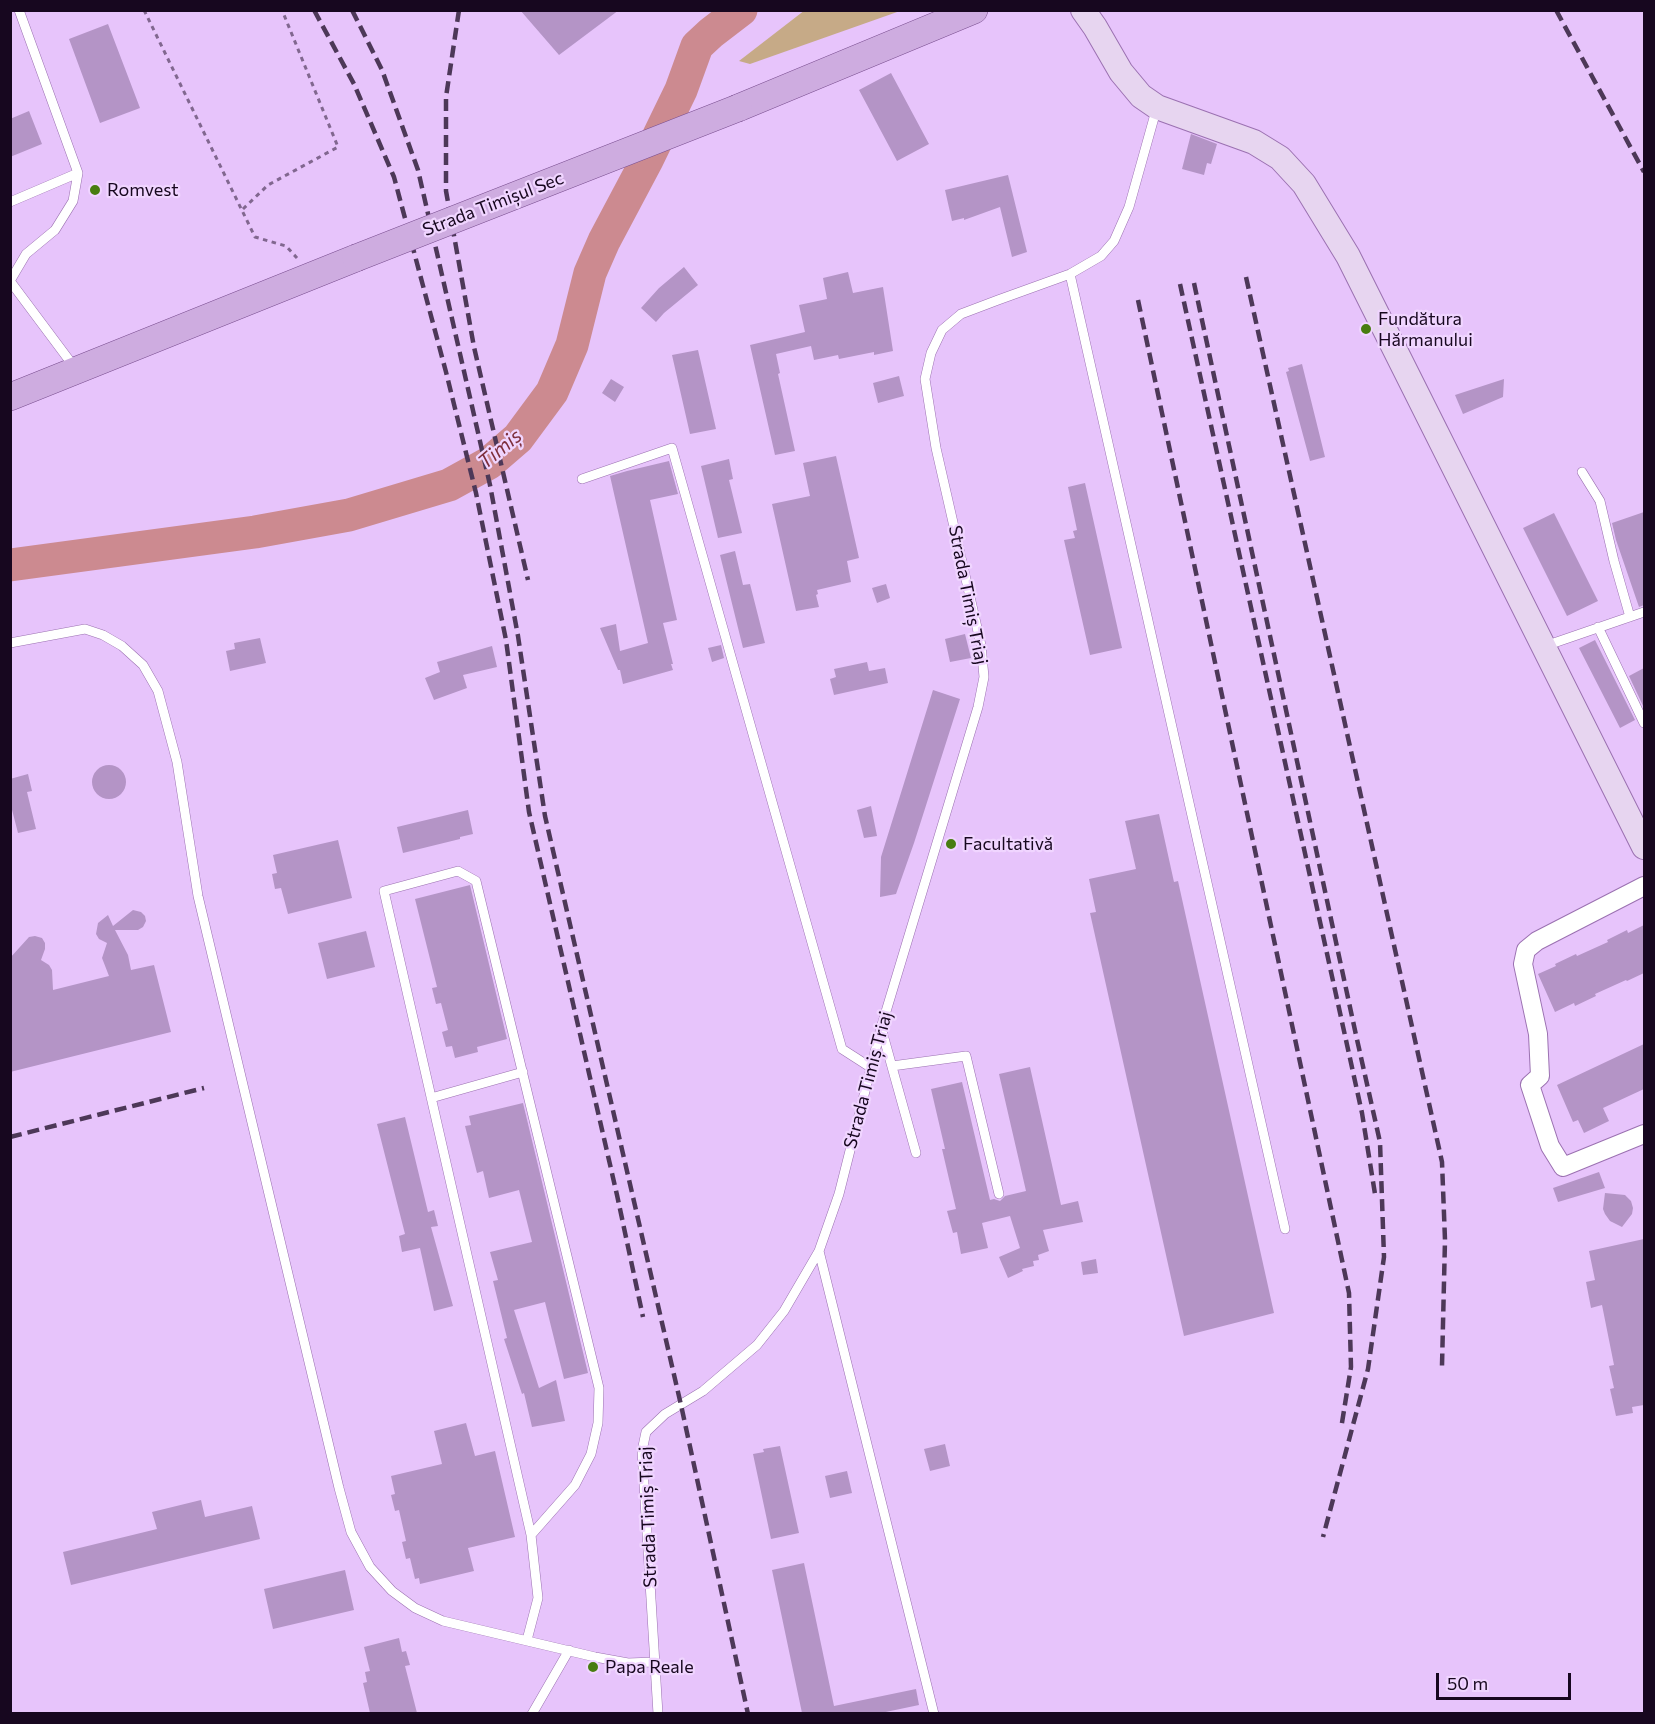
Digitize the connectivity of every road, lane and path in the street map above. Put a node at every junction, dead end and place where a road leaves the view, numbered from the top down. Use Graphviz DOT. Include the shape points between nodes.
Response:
graph roads {
  1 [pos="19,10"];
  2 [pos="144,10"];
  3 [pos="282,10"];
  4 [pos="974,10"];
  5 [pos="1083,10"];
  6 [pos="1157,107"];
  7 [pos="78,173"];
  8 [pos="10,202"];
  9 [pos="243,209"];
  10 [pos="1070,274"];
  11 [pos="312,276"];
  12 [pos="76,370"];
  13 [pos="10,397"];
  14 [pos="1582,472"];
  15 [pos="582,479"];
  16 [pos="1644,612"];
  17 [pos="1630,617"];
  18 [pos="1598,627"];
  19 [pos="10,643"];
  20 [pos="1543,647"];
  21 [pos="1644,723"];
  22 [pos="1644,847"];
  23 [pos="1644,886"];
  24 [pos="881,1028"];
  25 [pos="892,1066"];
  26 [pos="870,1067"];
  27 [pos="523,1072"];
  28 [pos="431,1098"];
  29 [pos="1644,1134"];
  30 [pos="916,1153"];
  31 [pos="999,1194"];
  32 [pos="1285,1229"];
  33 [pos="819,1251"];
  34 [pos="531,1535"];
  35 [pos="527,1640"];
  36 [pos="569,1650"];
  37 [pos="654,1662"];
  38 [pos="532,1713"];
  39 [pos="658,1713"];
  40 [pos="934,1713"];
  1 -- 7 [label="lane"];
  2 -- 9 [label="path"];
  3 -- 9 [label="path" via="338,147 268,185"];
  4 -- 11 [label="main road, Strada Timișul Sec, bridge"];
  5 -- 6 [label="main road" via="1120,72 1141,96"];
  6 -- 10 [label="lane, Strada Timiș Triaj" via="1129,207 1114,241 1101,256"];
  6 -- 20 [label="main road" via="1254,142 1280,158 1304,184 1348,256"];
  7 -- 8 [label="lane"];
  7 -- 12 [label="lane" via="73,201 56,230 26,254 10,281"];
  9 -- 11 [label="path" via="255,237 286,246"];
  10 -- 24 [label="lane, Strada Timiș Triaj" via="962,314 942,330 931,352 925,379 981,645 984,676"];
  10 -- 32 [label="lane"];
  11 -- 12 [label="main road, Strada Timișul Sec"];
  12 -- 13 [label="main road, Strada Timișul Sec"];
  14 -- 17 [label="lane" via="1600,501"];
  15 -- 26 [label="lane" via="672,448 842,1049"];
  16 -- 17 [label="lane"];
  17 -- 18 [label="lane"];
  18 -- 20 [label="lane"];
  18 -- 21 [label="lane"];
  19 -- 35 [label="lane" via="85,629 122,646 143,665 159,691 177,762 198,896 351,1532 370,1567 415,1608 443,1620"];
  20 -- 22 [label="main road"];
  23 -- 29 [label="street" via="1537,941 1526,950 1523,964 1538,1034 1540,1076 1530,1084 1550,1146 1563,1167"];
  24 -- 25 [label="lane"];
  24 -- 26 [label="lane, Strada Timiș Triaj"];
  25 -- 30 [label="lane"];
  25 -- 31 [label="lane" via="966,1056"];
  26 -- 33 [label="lane, Strada Timiș Triaj" via="838,1194"];
  27 -- 28 [label="lane"];
  27 -- 28 [label="lane" via="476,881 458,871 384,891"];
  27 -- 34 [label="lane" via="599,1388 598,1423 591,1454 574,1485"];
  28 -- 34 [label="lane"];
  33 -- 37 [label="lane, Strada Timiș Triaj" via="784,1311 757,1345 646,1432 642,1451"];
  33 -- 40 [label="lane"];
  34 -- 35 [label="lane" via="538,1598"];
  35 -- 36 [label="lane"];
  36 -- 37 [label="lane" via="628,1663"];
  36 -- 38 [label="lane"];
  37 -- 39 [label="lane, Strada Timiș Triaj"];
}
